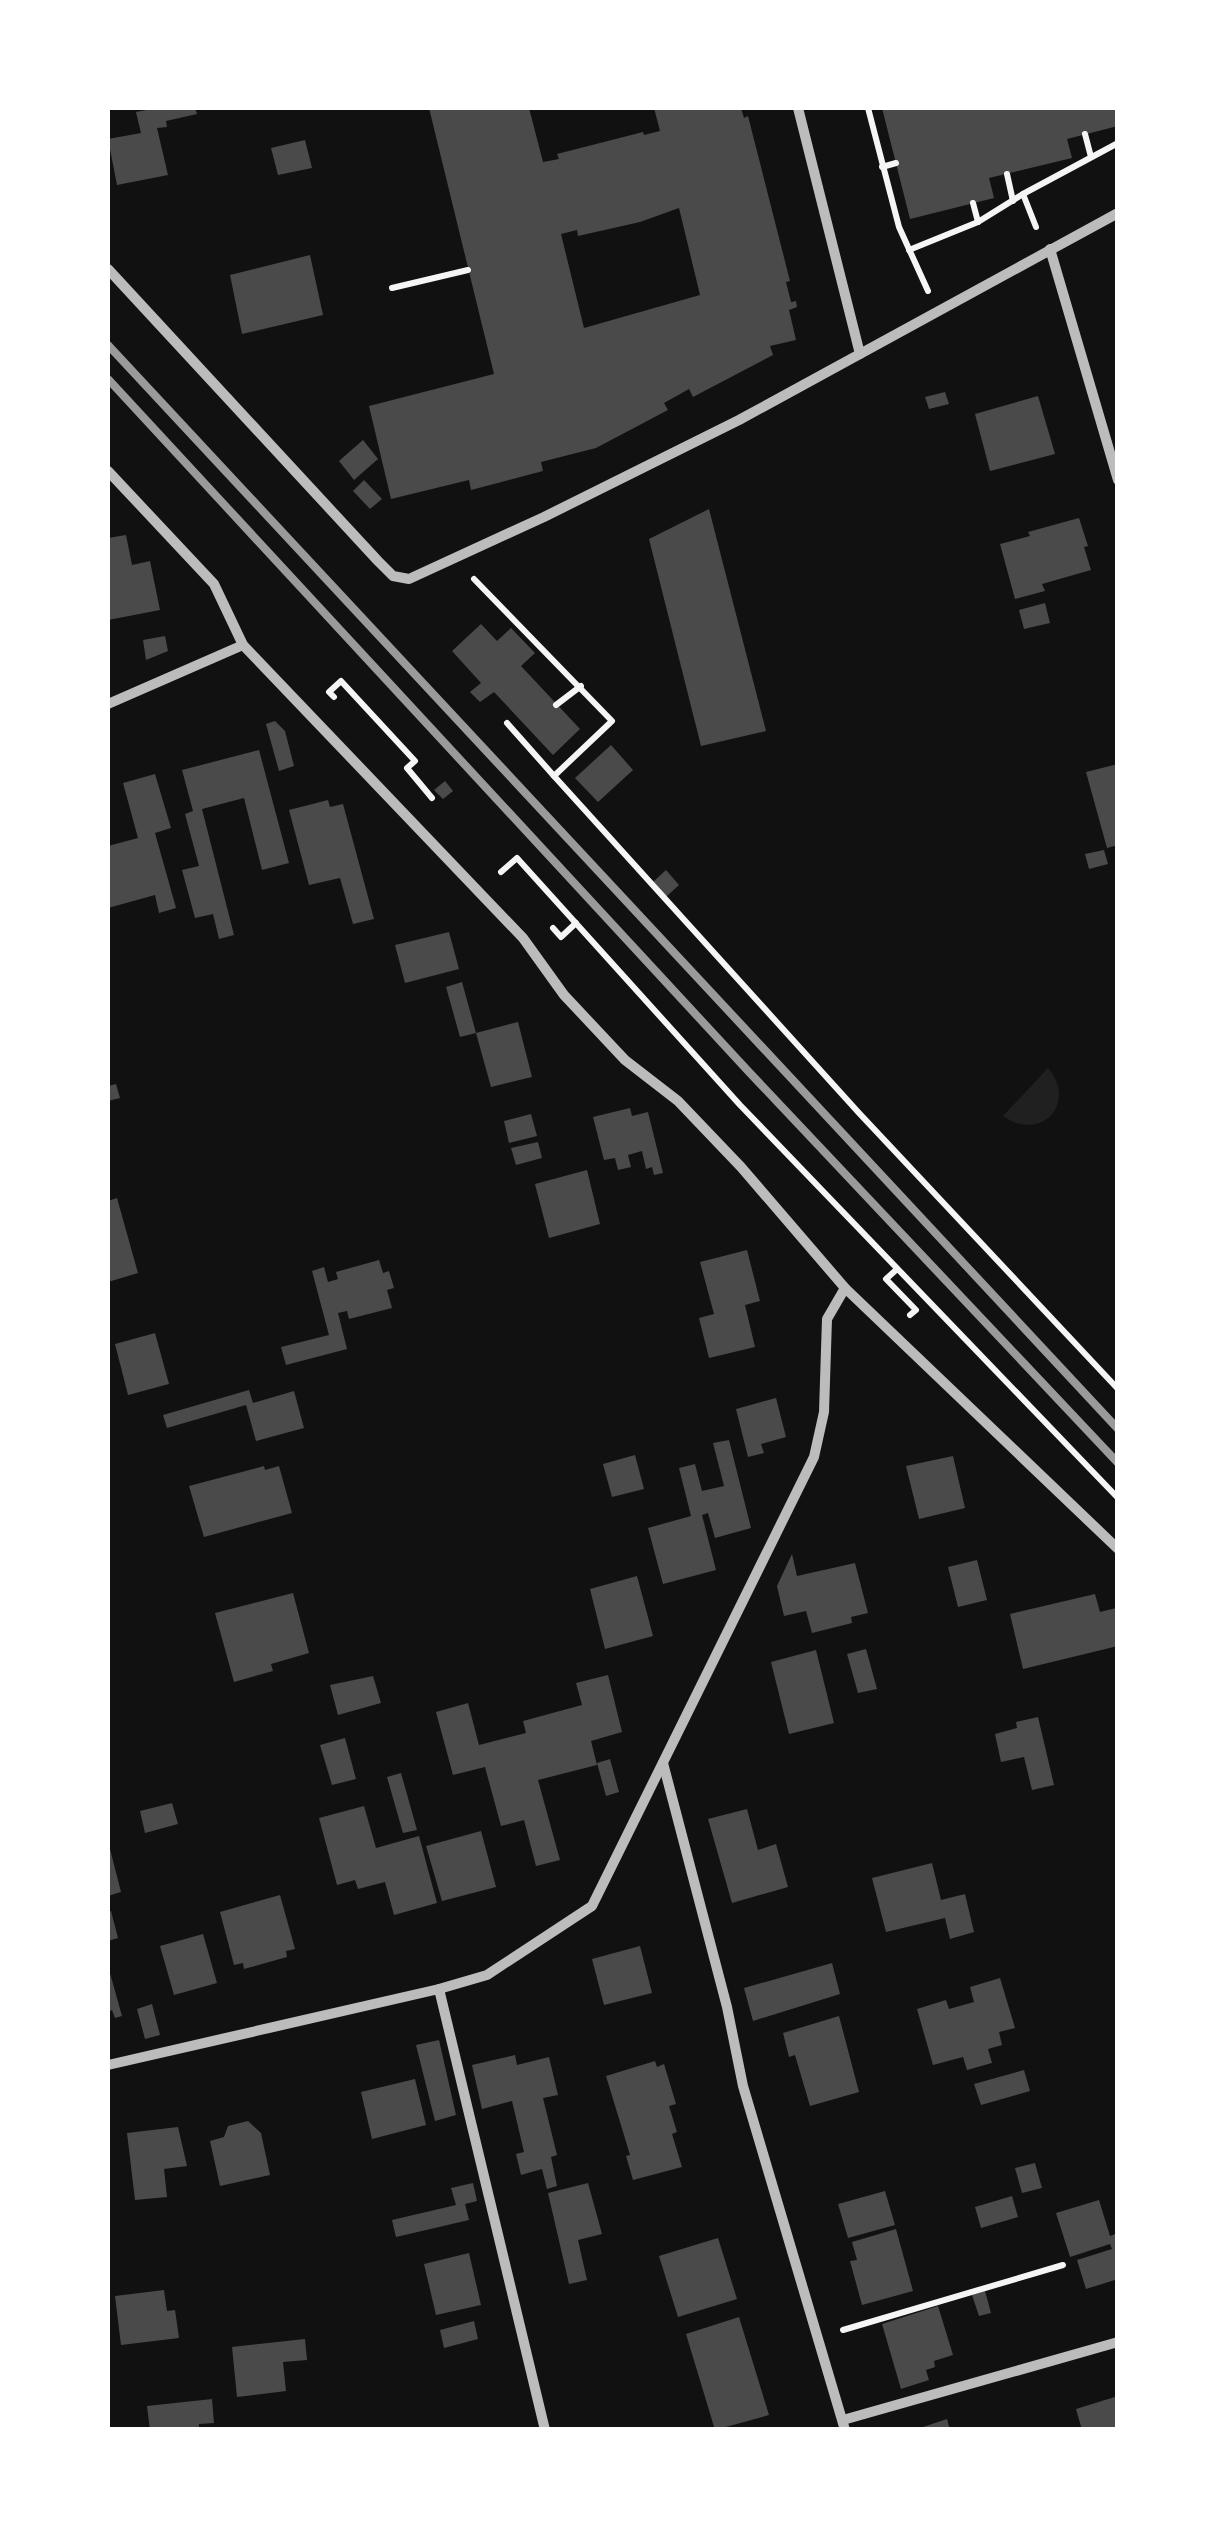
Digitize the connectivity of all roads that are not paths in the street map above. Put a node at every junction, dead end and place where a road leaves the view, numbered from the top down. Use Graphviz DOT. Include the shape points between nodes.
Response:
graph roads {
  1 [pos="798,108"];
  2 [pos="1118,213"];
  3 [pos="1050,249"];
  4 [pos="108,269"];
  5 [pos="860,354"];
  6 [pos="108,470"];
  7 [pos="1118,480"];
  8 [pos="242,645"];
  9 [pos="108,704"];
  10 [pos="845,1288"];
  11 [pos="1118,1549"];
  12 [pos="664,1763"];
  13 [pos="439,1989"];
  14 [pos="108,2065"];
  15 [pos="1118,2342"];
  16 [pos="844,2425"];
  17 [pos="546,2430"];
  1 -- 5 [label="street"];
  2 -- 3 [label="street"];
  3 -- 5 [label="street"];
  3 -- 7 [label="street"];
  4 -- 5 [label="street" via="393,576 409,579 544,518"];
  6 -- 8 [label="street" via="214,584"];
  8 -- 9 [label="street"];
  8 -- 10 [label="street" via="524,938 564,995 625,1060 678,1100 740,1166"];
  10 -- 11 [label="street"];
  10 -- 12 [label="street" via="826,1319 824,1412 814,1457"];
  12 -- 13 [label="street" via="592,1906 487,1974"];
  12 -- 16 [label="street" via="743,2086"];
  13 -- 14 [label="street"];
  13 -- 17 [label="street"];
  15 -- 16 [label="street"];
}
